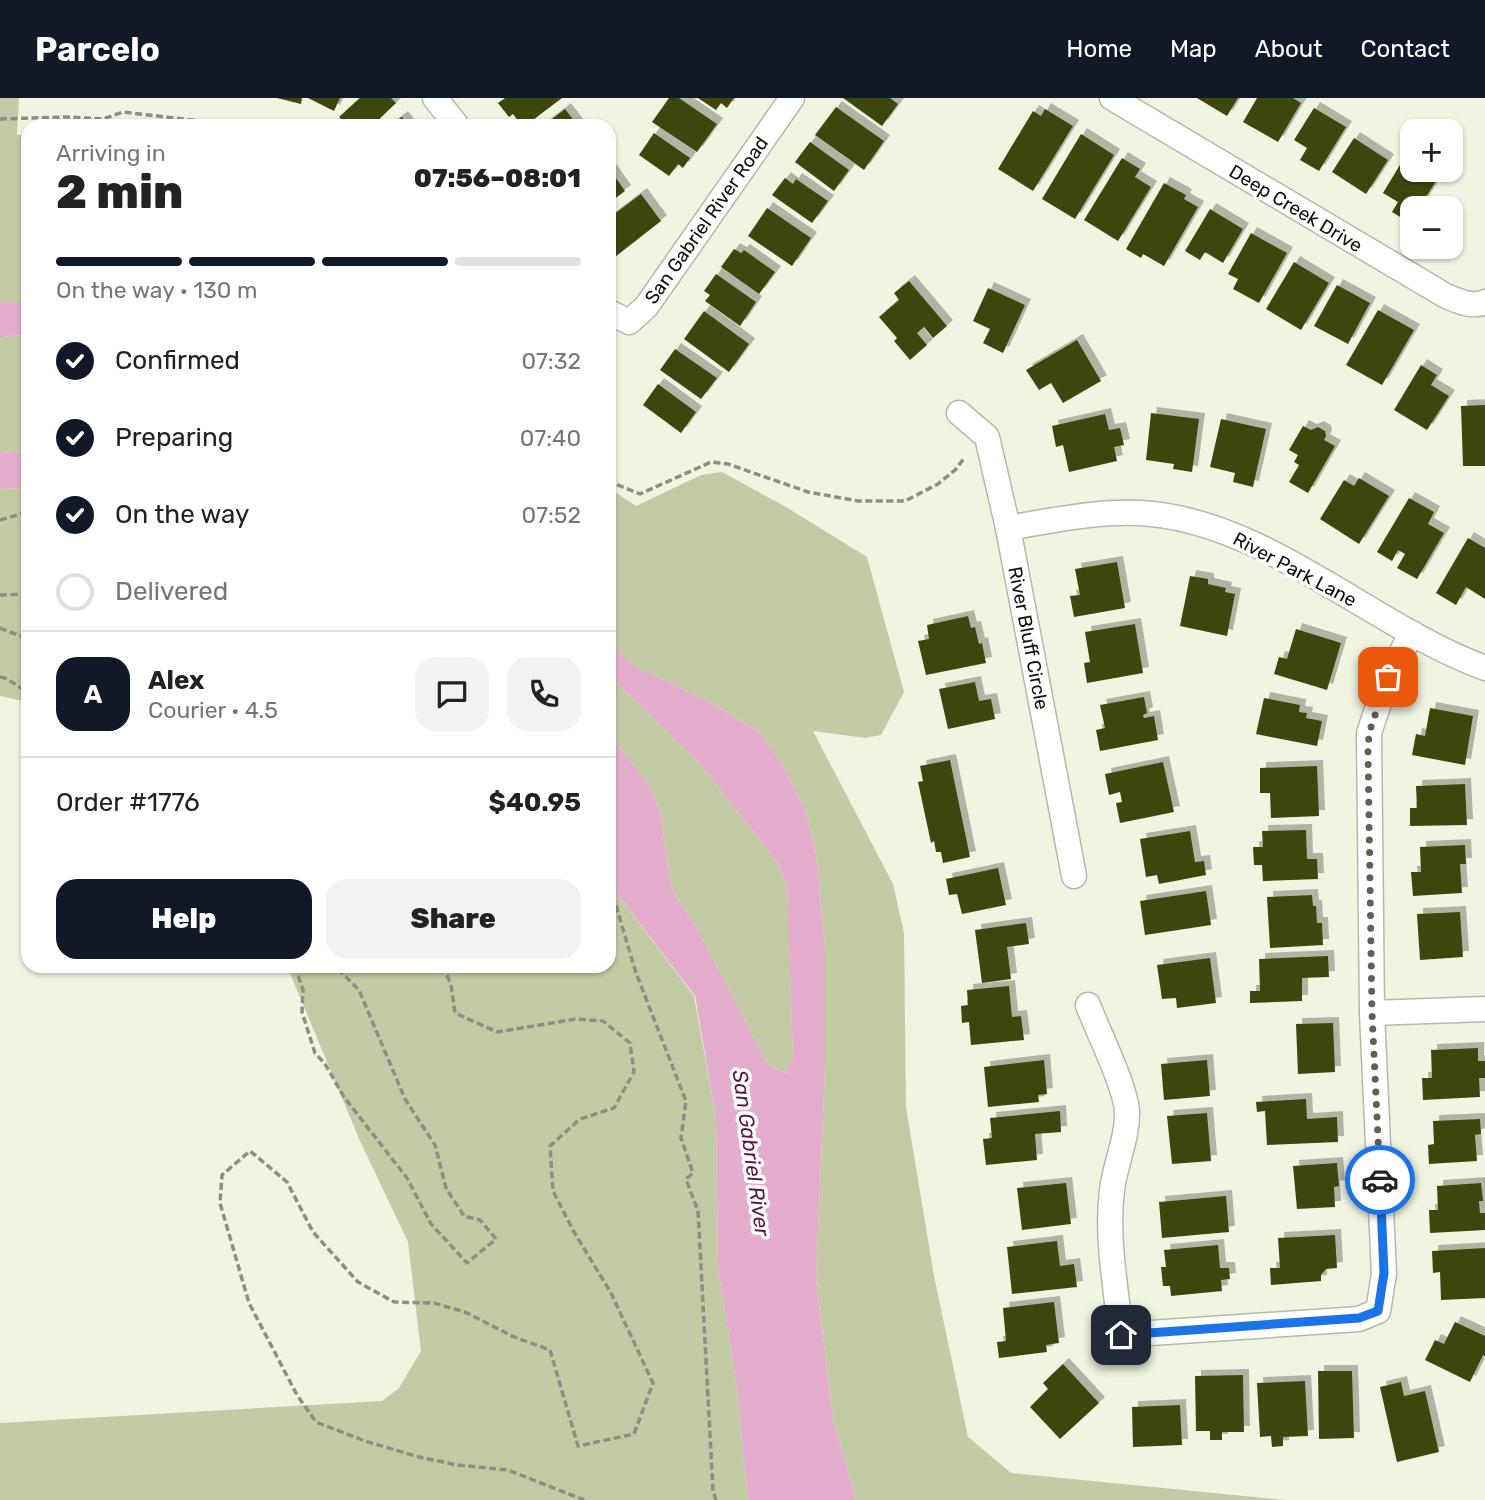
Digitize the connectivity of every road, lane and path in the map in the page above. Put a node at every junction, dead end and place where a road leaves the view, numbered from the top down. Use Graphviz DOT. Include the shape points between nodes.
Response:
graph roads {
  1 [pos="792,98"];
  2 [pos="1125,101"];
  3 [pos="0,119"];
  4 [pos="103,119"];
  5 [pos="103,119"];
  6 [pos="183,119"];
  7 [pos="1485,302"];
  8 [pos="616,315"];
  9 [pos="959,413"];
  10 [pos="965,457"];
  11 [pos="616,483"];
  12 [pos="21,514"];
  13 [pos="0,520"];
  14 [pos="1008,528"];
  15 [pos="21,594"];
  16 [pos="0,596"];
  17 [pos="0,628"];
  18 [pos="1412,633"];
  19 [pos="21,636"];
  20 [pos="1485,668"];
  21 [pos="0,677"];
  22 [pos="21,688"];
  23 [pos="1074,876"];
  24 [pos="616,906"];
  25 [pos="297,973"];
  26 [pos="342,973"];
  27 [pos="446,973"];
  28 [pos="1087,1005"];
  29 [pos="1485,1009"];
  30 [pos="1372,1013"];
  31 [pos="584,1500"];
  32 [pos="716,1500"];
  1 -- 8 [label="street, San Gabriel River Road" via="646,307 629,321"];
  2 -- 7 [label="street, Deep Creek Drive" via="1446,296 1465,303"];
  3 -- 4 [label="path"];
  5 -- 6 [label="path" via="123,112"];
  9 -- 14 [label="street, River Bluff Circle" via="987,438"];
  10 -- 11 [label="path" via="938,484 905,501 858,501 808,492 711,462 640,494"];
  12 -- 13 [label="path"];
  14 -- 18 [label="street, River Park Lane" via="1105,514 1152,514 1209,526 1282,558"];
  14 -- 23 [label="street, River Bluff Circle"];
  15 -- 16 [label="path"];
  17 -- 19 [label="path"];
  18 -- 20 [label="street, River Park Lane"];
  18 -- 30 [label="street" via="1388,677 1369,733"];
  21 -- 22 [label="path"];
  24 -- 32 [label="path" via="636,973 686,1101 681,1138 693,1173 686,1179 698,1211"];
  25 -- 26 [label="path" via="303,990 302,1012 315,1054 407,1178 431,1224 467,1263 496,1239 480,1220 464,1216 446,1188 435,1145 405,1099 359,990"];
  27 -- 31 [label="path" via="455,1013 497,1032 576,1019 603,1021 630,1043 634,1072 614,1108 580,1119 550,1146 553,1191 611,1293 653,1383 634,1434 578,1446 550,1350 466,1312 434,1303 394,1302 358,1282 313,1233 287,1182 250,1151 222,1175 220,1203 249,1303 316,1422 419,1457 508,1470"];
  28 -- 30 [label="street" via="1127,1112 1109,1220 1121,1335 1359,1318 1378,1311 1384,1273"];
  29 -- 30 [label="street"];
}
